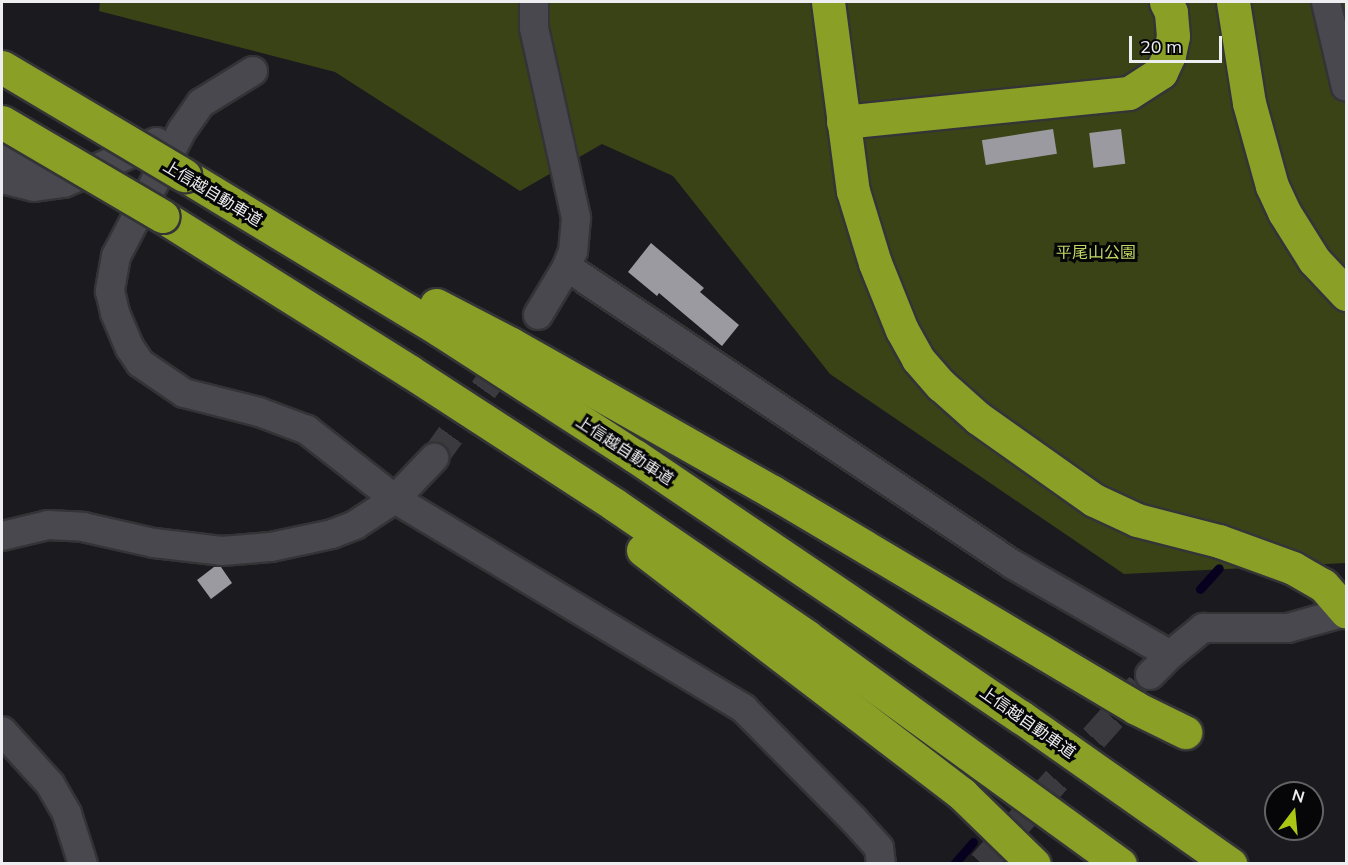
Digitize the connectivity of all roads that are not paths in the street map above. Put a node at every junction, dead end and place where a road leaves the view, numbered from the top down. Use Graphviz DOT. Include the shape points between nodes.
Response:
graph roads {
  1 [pos="534,2"];
  2 [pos="828,2"];
  3 [pos="1166,2"];
  4 [pos="1233,2"];
  5 [pos="1326,2"];
  6 [pos="2,67"];
  7 [pos="253,71"];
  8 [pos="1347,87"];
  9 [pos="2,122"];
  10 [pos="843,122"];
  11 [pos="182,130"];
  12 [pos="2,155"];
  13 [pos="184,175"];
  14 [pos="2,178"];
  15 [pos="51,185"];
  16 [pos="567,267"];
  17 [pos="1347,294"];
  18 [pos="538,315"];
  19 [pos="409,371"];
  20 [pos="434,458"];
  21 [pos="395,499"];
  22 [pos="2,536"];
  23 [pos="1347,611"];
  24 [pos="1170,655"];
  25 [pos="1150,675"];
  26 [pos="2,731"];
  27 [pos="1185,732"];
  28 [pos="82,864"];
  29 [pos="881,864"];
  30 [pos="1034,864"];
  31 [pos="1120,864"];
  32 [pos="1230,864"];
  1 -- 16 [label="street" via="534,28 576,218 573,251"];
  2 -- 10 [label="highway"];
  3 -- 10 [label="highway" via="1173,36 1169,55 1161,72 1129,93"];
  4 -- 17 [label="highway" via="1249,103 1272,186 1314,260"];
  5 -- 8 [label="street"];
  6 -- 13 [label="highway, 上信越自動車道, bridge"];
  7 -- 11 [label="street" via="201,103"];
  9 -- 19 [label="highway, bridge" via="162,216"];
  10 -- 23 [label="highway" via="853,191 875,263 902,330 918,359 941,386 986,424 1094,500 1137,520 1258,553 1293,567 1323,585"];
  11 -- 15 [label="street" via="64,183"];
  11 -- 21 [label="street" via="116,256 111,273 115,313 130,348 140,363 184,393 268,415 307,430"];
  12 -- 15 [label="street"];
  13 -- 27 [label="highway" via="511,344 781,497 1136,708"];
  13 -- 32 [label="highway, 上信越自動車道" via="440,330 625,450 1012,710"];
  14 -- 15 [label="street" via="34,188"];
  16 -- 18 [label="street"];
  16 -- 24 [label="street" via="1012,564"];
  19 -- 30 [label="highway" via="962,794"];
  19 -- 31 [label="highway" via="615,505 796,630"];
  20 -- 21 [label="street"];
  21 -- 22 [label="street" via="355,525 332,534 271,547 222,551 154,543 83,527 48,525"];
  21 -- 29 [label="street" via="744,709 854,819 879,848"];
  23 -- 24 [label="street" via="1288,627 1203,628"];
  24 -- 25 [label="street"];
  26 -- 28 [label="street" via="50,784 67,814"];
}
